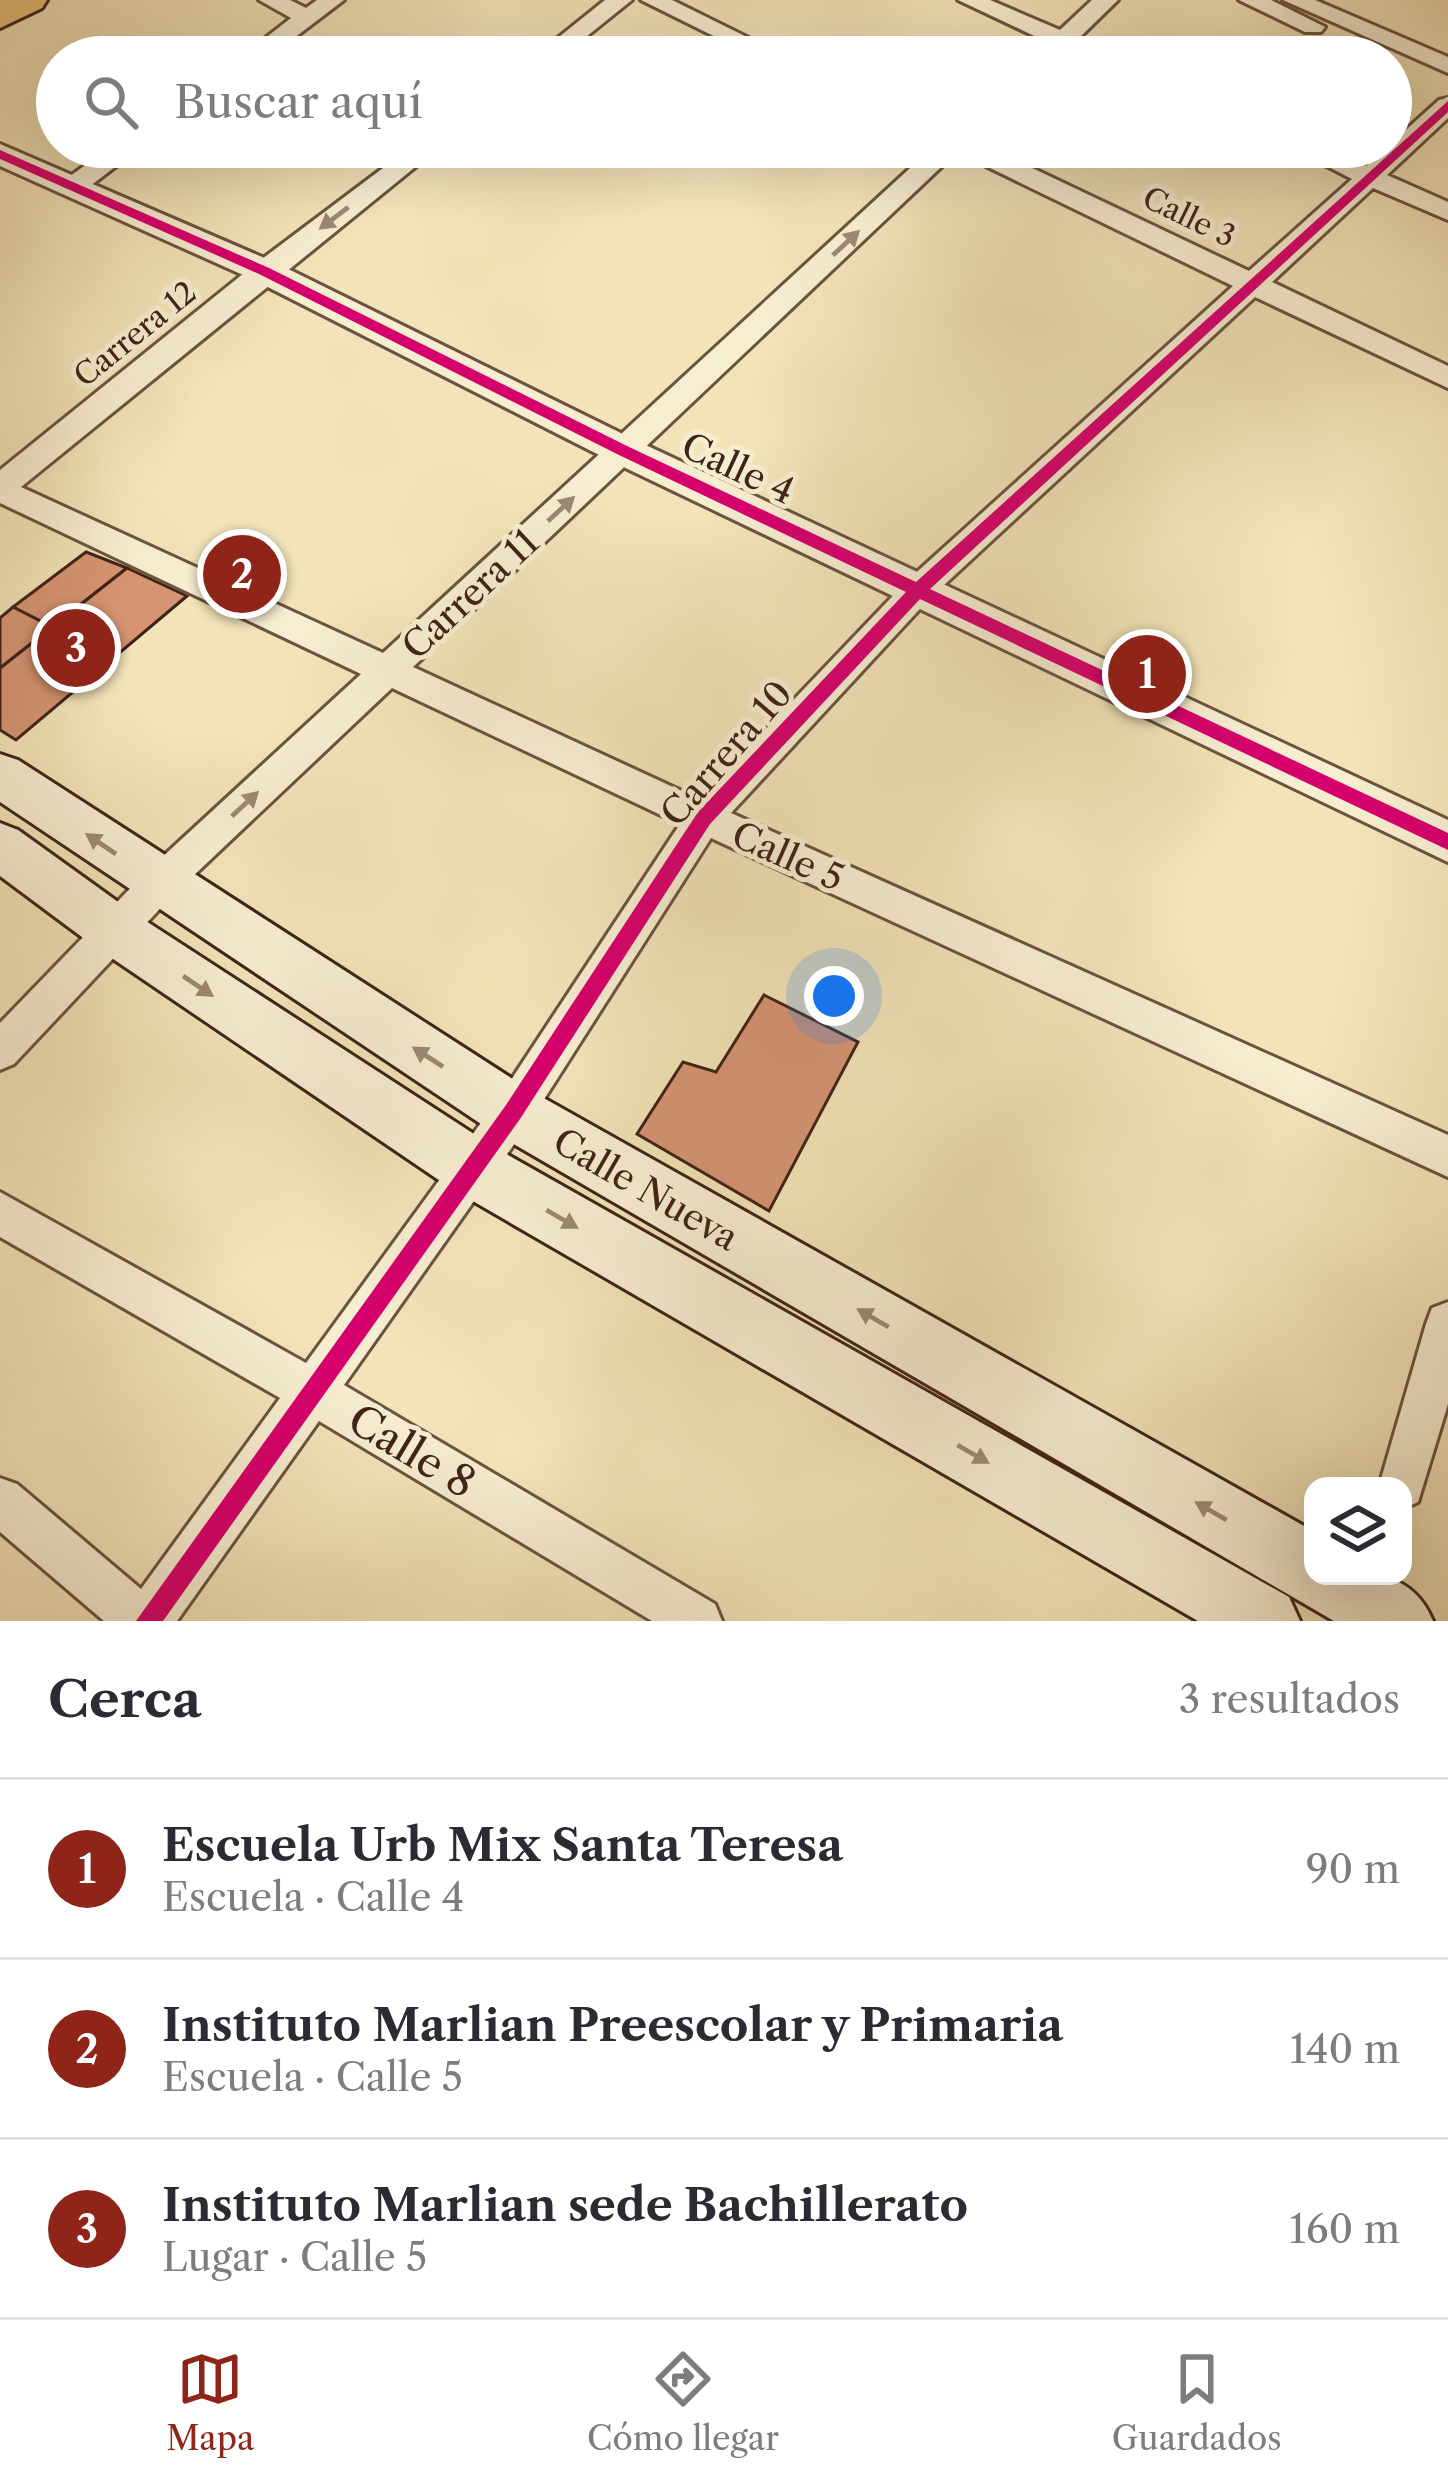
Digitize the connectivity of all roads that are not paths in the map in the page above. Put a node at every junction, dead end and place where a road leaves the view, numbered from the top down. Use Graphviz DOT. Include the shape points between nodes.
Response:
graph roads {
  1 [pos="28,0"];
  2 [pos="271,0"];
  3 [pos="332,0"];
  4 [pos="620,0"];
  5 [pos="653,0"];
  6 [pos="970,0"];
  7 [pos="1106,0"];
  8 [pos="1250,0"];
  9 [pos="1295,0"];
  10 [pos="0,16"];
  11 [pos="308,17"];
  12 [pos="282,36"];
  13 [pos="573,36"];
  14 [pos="730,36"];
  15 [pos="1032,36"];
  16 [pos="1068,36"];
  17 [pos="1336,36"];
  18 [pos="1380,36"];
  19 [pos="1412,50"];
  20 [pos="1448,65"];
  21 [pos="1412,68"];
  22 [pos="1448,84"];
  23 [pos="1448,105"];
  24 [pos="1412,138"];
  25 [pos="0,154"];
  26 [pos="99,168"];
  27 [pos="399,168"];
  28 [pos="927,168"];
  29 [pos="1011,168"];
  30 [pos="1350,168"];
  31 [pos="1380,168"];
  32 [pos="1370,177"];
  33 [pos="72,188"];
  34 [pos="1448,212"];
  35 [pos="264,271"];
  36 [pos="1252,284"];
  37 [pos="1448,378"];
  38 [pos="624,451"];
  39 [pos="0,488"];
  40 [pos="919,589"];
  41 [pos="387,671"];
  42 [pos="0,775"];
  43 [pos="704,818"];
  44 [pos="1448,842"];
  45 [pos="0,846"];
  46 [pos="159,884"];
  47 [pos="113,929"];
  48 [pos="0,1051"];
  49 [pos="513,1112"];
  50 [pos="1448,1156"];
  51 [pos="473,1168"];
  52 [pos="0,1213"];
  53 [pos="1448,1324"];
  54 [pos="313,1392"];
  55 [pos="1405,1477"];
  56 [pos="0,1501"];
  57 [pos="1304,1564"];
  58 [pos="145,1621"];
  59 [pos="698,1621"];
  60 [pos="1265,1621"];
  1 -- 10 [label="highway"];
  2 -- 11 [label="street"];
  3 -- 11 [label="street"];
  4 -- 13 [label="street"];
  5 -- 14 [label="street"];
  6 -- 15 [label="street"];
  7 -- 16 [label="street"];
  8 -- 17 [label="street"];
  9 -- 18 [label="street"];
  11 -- 12 [label="street"];
  19 -- 20 [label="street"];
  21 -- 22 [label="street"];
  23 -- 24 [label="street, Carrera 10"];
  25 -- 33 [label="street, Calle 4"];
  26 -- 33 [label="street"];
  27 -- 35 [label="street, Carrera 12, one-way"];
  38 -- 28 [label="street, Carrera 11, one-way"];
  29 -- 36 [label="street, Calle 3"];
  30 -- 32 [label="street"];
  31 -- 32 [label="street, Carrera 10"];
  32 -- 34 [label="street"];
  32 -- 36 [label="street, Carrera 10"];
  33 -- 35 [label="street, Calle 4"];
  35 -- 38 [label="street, Calle 4"];
  35 -- 39 [label="street, Carrera 12"];
  36 -- 37 [label="street, Calle 3"];
  36 -- 40 [label="street, Carrera 10"];
  38 -- 40 [label="street, Calle 4"];
  41 -- 38 [label="street, Carrera 11, one-way"];
  39 -- 41 [label="street, Calle 5"];
  40 -- 43 [label="street, Carrera 10"];
  40 -- 44 [label="street, Calle 4"];
  41 -- 43 [label="street, Calle 5"];
  46 -- 41 [label="street, Carrera 11, one-way"];
  46 -- 42 [label="main road, Calle Nueva, one-way"];
  43 -- 49 [label="street, Carrera 10"];
  43 -- 50 [label="street, Calle 5"];
  45 -- 47 [label="main road, Calle Nueva"];
  46 -- 47 [label="street, Carrera 11"];
  49 -- 46 [label="main road, Calle Nueva, one-way"];
  47 -- 48 [label="street, Carrera 11"];
  47 -- 51 [label="main road, Calle Nueva, one-way"];
  49 -- 51 [label="street, Carrera 10"];
  57 -- 49 [label="main road, Calle Nueva, one-way"];
  51 -- 54 [label="street, Carrera 10"];
  51 -- 60 [label="main road, Calle Nueva, one-way"];
  52 -- 54 [label="street, Calle 8"];
  53 -- 55 [label="street"];
  54 -- 58 [label="street, Carrera 10"];
  54 -- 59 [label="street, Calle 8"];
  56 -- 58 [label="street"];
}
